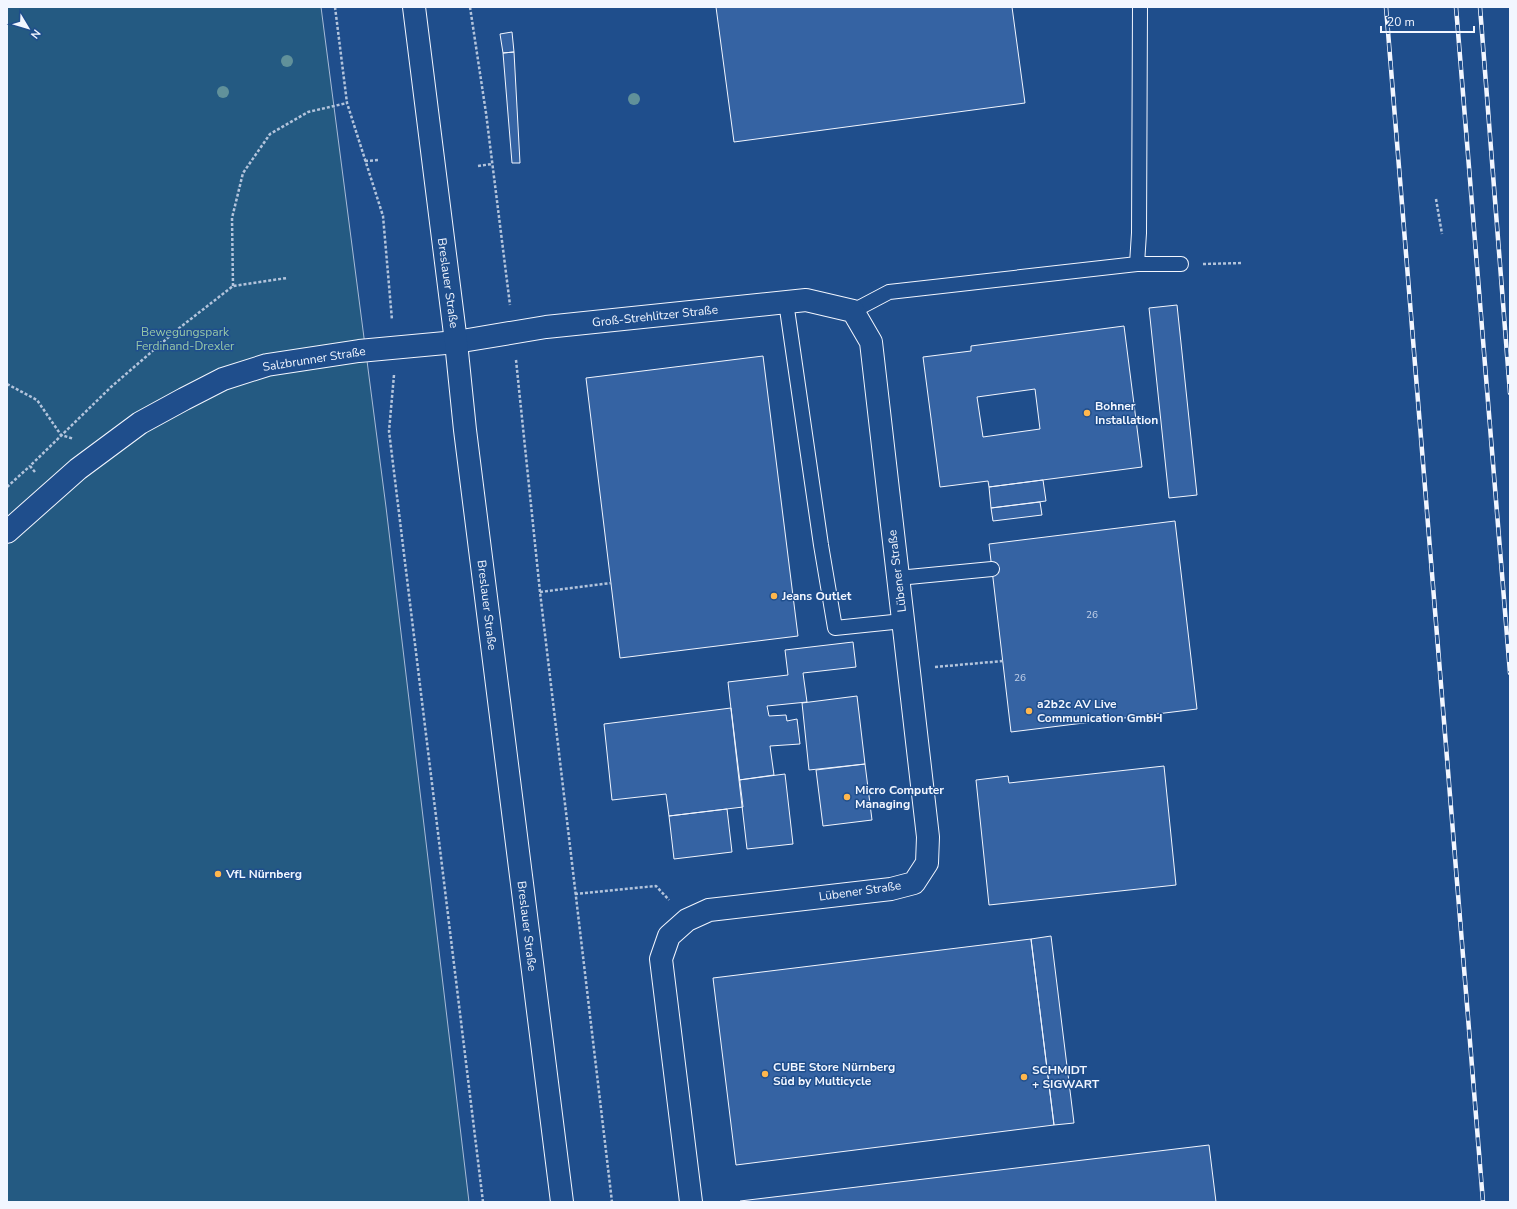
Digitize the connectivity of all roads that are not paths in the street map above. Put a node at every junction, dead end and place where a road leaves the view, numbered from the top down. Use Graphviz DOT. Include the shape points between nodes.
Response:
graph roads {
  1 [pos="414,7"];
  2 [pos="1140,7"];
  3 [pos="1137,264"];
  4 [pos="1181,264"];
  5 [pos="786,302"];
  6 [pos="853,312"];
  7 [pos="456,342"];
  8 [pos="7,532"];
  9 [pos="992,568"];
  10 [pos="898,578"];
  11 [pos="903,621"];
  12 [pos="562,1202"];
  13 [pos="691,1202"];
  1 -- 7 [label="street, Breslauer Straße"];
  2 -- 3 [label="lane"];
  3 -- 4 [label="lane"];
  3 -- 6 [label="lane" via="889,292"];
  5 -- 6 [label="street, Groß-Strehlitzer Straße" via="806,300"];
  5 -- 7 [label="street, Groß-Strehlitzer Straße" via="546,327"];
  5 -- 11 [label="lane" via="834,628"];
  6 -- 10 [label="street, Lübener Straße" via="871,342"];
  7 -- 8 [label="street, Salzbrunner Straße" via="359,351 267,365 223,379 140,423 78,469"];
  7 -- 12 [label="street, Breslauer Straße"];
  9 -- 10 [label="lane"];
  10 -- 11 [label="street, Lübener Straße"];
  11 -- 13 [label="street, Lübener Straße" via="928,837 928,863 914,883 891,889 709,910 687,920 669,936 661,959"];
}
